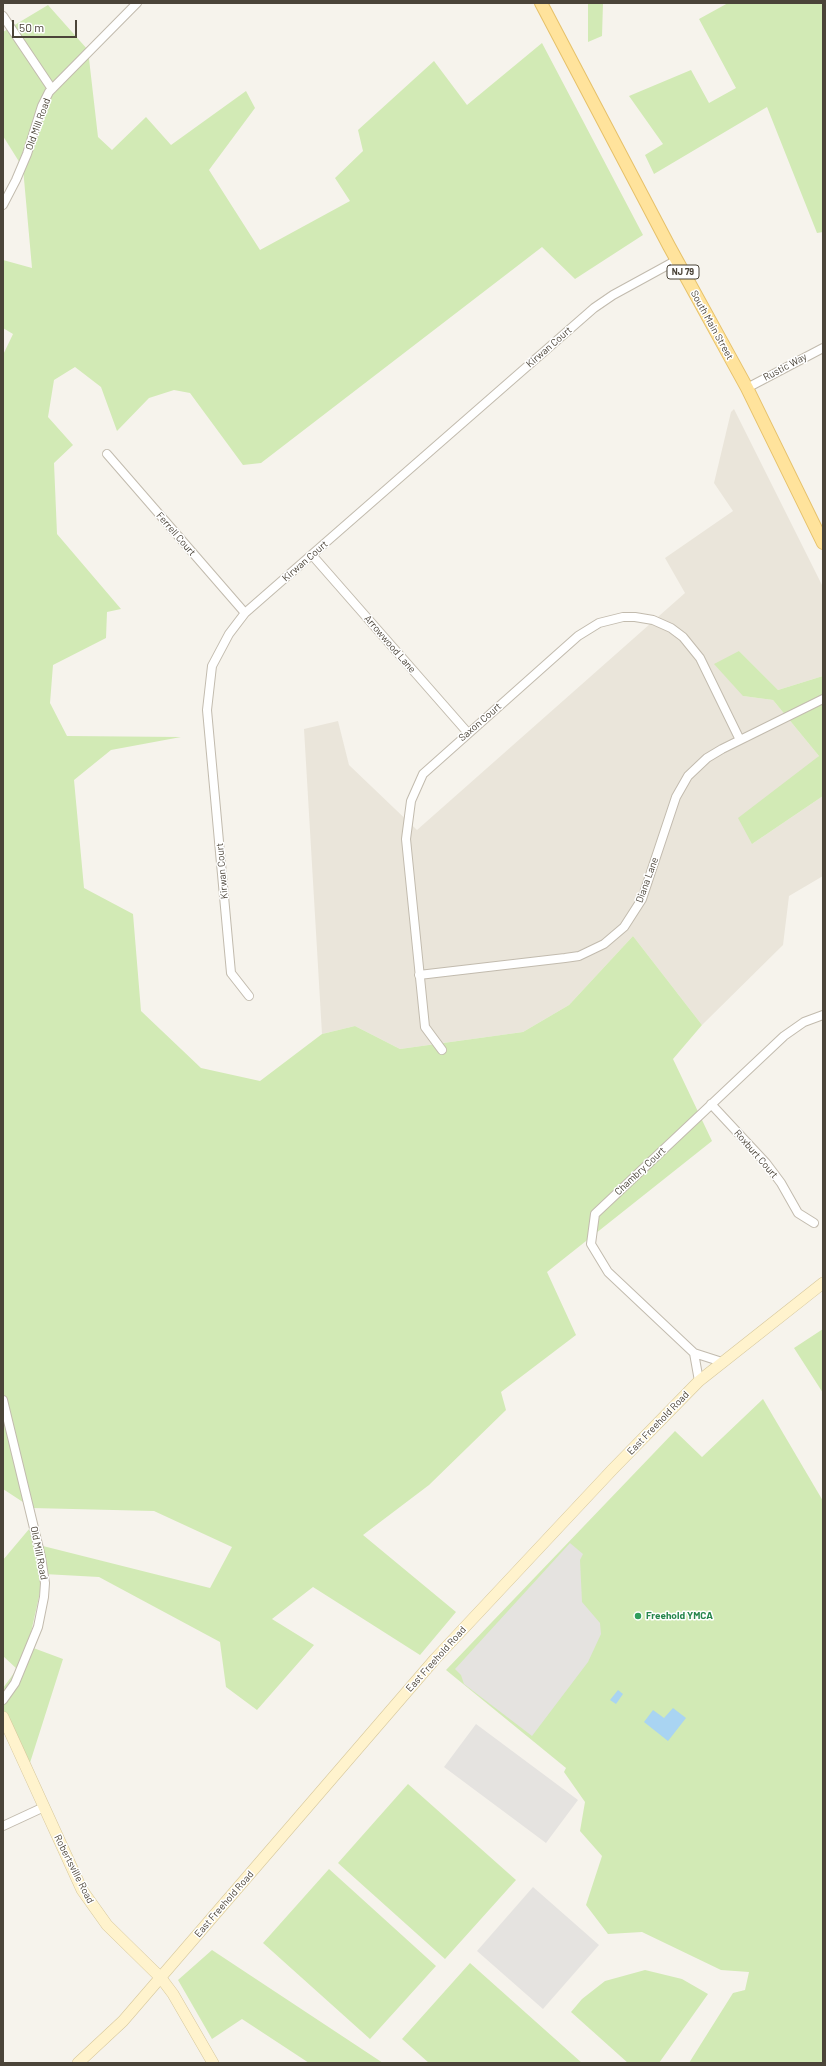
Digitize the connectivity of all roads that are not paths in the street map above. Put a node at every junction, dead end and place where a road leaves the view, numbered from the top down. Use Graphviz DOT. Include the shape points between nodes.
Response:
graph roads {
  1 [pos="137,3"];
  2 [pos="541,3"];
  3 [pos="3,16"];
  4 [pos="52,89"];
  5 [pos="3,204"];
  6 [pos="677,260"];
  7 [pos="823,348"];
  8 [pos="747,388"];
  9 [pos="107,454"];
  10 [pos="823,543"];
  11 [pos="312,555"];
  12 [pos="245,613"];
  13 [pos="823,698"];
  14 [pos="468,733"];
  15 [pos="740,740"];
  16 [pos="419,975"];
  17 [pos="249,996"];
  18 [pos="823,1014"];
  19 [pos="442,1050"];
  20 [pos="711,1104"];
  21 [pos="814,1223"];
  22 [pos="823,1283"];
  23 [pos="694,1353"];
  24 [pos="722,1362"];
  25 [pos="699,1381"];
  26 [pos="3,1400"];
  27 [pos="3,1700"];
  28 [pos="3,1717"];
  29 [pos="44,1807"];
  30 [pos="3,1826"];
  31 [pos="161,1978"];
  32 [pos="78,2063"];
  33 [pos="213,2063"];
  1 -- 4 [label="street, Old Mill Road"];
  2 -- 6 [label="main road, South Main Street / NJ 79"];
  3 -- 4 [label="street"];
  4 -- 5 [label="street, Old Mill Road" via="42,106 16,180"];
  6 -- 8 [label="main road, South Main Street / NJ 79"];
  6 -- 11 [label="street, Kirwan Court" via="594,308"];
  7 -- 8 [label="street, Rustic Way"];
  8 -- 10 [label="main road, South Main Street / NJ 79"];
  9 -- 12 [label="street, Ferrell Court"];
  11 -- 12 [label="street, Kirwan Court"];
  11 -- 14 [label="street, Arrowwood Lane"];
  12 -- 17 [label="street, Kirwan Court" via="229,634 212,666 207,710 232,973"];
  13 -- 15 [label="street, Diana Lane"];
  14 -- 15 [label="street, Saxon Court" via="588,629 611,619 635,617 653,620 671,628 689,643 700,658"];
  14 -- 16 [label="street, Saxon Court" via="423,774 411,801 406,839"];
  15 -- 16 [label="street, Diana Lane" via="707,758 681,787 642,899 624,928 604,944 579,956"];
  16 -- 19 [label="street, Saxon Court" via="425,1026"];
  18 -- 20 [label="street, Chambry Court" via="794,1027"];
  20 -- 21 [label="street, Roxburt Court" via="766,1163 798,1213"];
  20 -- 23 [label="street, Chambry Court" via="595,1214 591,1244 608,1272"];
  22 -- 24 [label="main road, East Freehold Road"];
  23 -- 24 [label="street, Chambry Court"];
  23 -- 25 [label="street"];
  24 -- 25 [label="main road, East Freehold Road"];
  25 -- 31 [label="main road, East Freehold Road" via="435,1659"];
  26 -- 27 [label="street, Old Mill Road" via="45,1583 38,1627 15,1683"];
  28 -- 29 [label="main road, Robertsville Road"];
  29 -- 30 [label="street"];
  29 -- 31 [label="main road, Robertsville Road" via="74,1874 91,1904 107,1925"];
  31 -- 32 [label="main road, East Freehold Road" via="123,2021"];
  31 -- 33 [label="main road, Robertsville Road" via="180,2003"];
}
